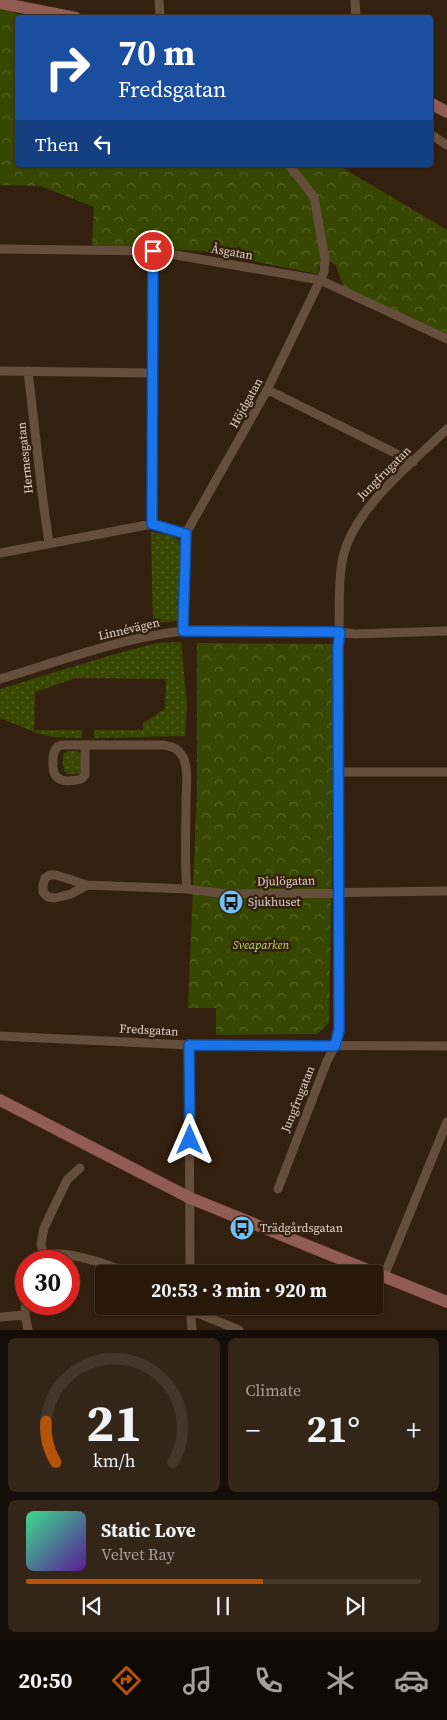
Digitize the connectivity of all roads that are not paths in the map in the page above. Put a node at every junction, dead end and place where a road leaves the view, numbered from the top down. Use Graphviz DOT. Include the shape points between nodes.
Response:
graph roads {
  1 [pos="159,0"];
  2 [pos="355,0"];
  3 [pos="0,3"];
  4 [pos="61,15"];
  5 [pos="160,15"];
  6 [pos="356,15"];
  7 [pos="433,105"];
  8 [pos="447,112"];
  9 [pos="433,136"];
  10 [pos="447,145"];
  11 [pos="291,167"];
  12 [pos="0,249"];
  13 [pos="153,251"];
  14 [pos="320,280"];
  15 [pos="447,339"];
  16 [pos="0,370"];
  17 [pos="28,371"];
  18 [pos="153,373"];
  19 [pos="268,390"];
  20 [pos="447,429"];
  21 [pos="413,462"];
  22 [pos="152,524"];
  23 [pos="186,534"];
  24 [pos="49,543"];
  25 [pos="0,553"];
  26 [pos="183,631"];
  27 [pos="447,631"];
  28 [pos="340,632"];
  29 [pos="0,679"];
  30 [pos="85,746"];
  31 [pos="338,772"];
  32 [pos="447,772"];
  33 [pos="86,885"];
  34 [pos="187,889"];
  35 [pos="447,891"];
  36 [pos="338,892"];
  37 [pos="0,1036"];
  38 [pos="189,1045"];
  39 [pos="335,1046"];
  40 [pos="447,1046"];
  41 [pos="0,1100"];
  42 [pos="447,1122"];
  43 [pos="80,1168"];
  44 [pos="278,1188"];
  45 [pos="190,1198"];
  46 [pos="42,1250"];
  47 [pos="80,1258"];
  48 [pos="110,1265"];
  49 [pos="190,1265"];
  50 [pos="384,1276"];
  51 [pos="447,1302"];
  52 [pos="25,1315"];
  53 [pos="190,1315"];
  54 [pos="206,1315"];
  55 [pos="0,1317"];
  56 [pos="28,1330"];
  57 [pos="192,1330"];
  58 [pos="239,1330"];
  1 -- 5 [label="street"];
  2 -- 6 [label="street"];
  3 -- 4 [label="street"];
  7 -- 8 [label="street"];
  9 -- 10 [label="street"];
  11 -- 14 [label="street, Höjdgatan" via="314,198 325,261"];
  12 -- 13 [label="street, Åsgatan"];
  13 -- 14 [label="street, Åsgatan"];
  13 -- 18 [label="street"];
  14 -- 15 [label="street, Åsgatan"];
  14 -- 19 [label="street, Höjdgatan"];
  16 -- 17 [label="street"];
  17 -- 18 [label="street"];
  17 -- 24 [label="street, Hermesgatan"];
  18 -- 22 [label="street"];
  19 -- 21 [label="street"];
  19 -- 23 [label="street, Höjdgatan"];
  20 -- 21 [label="street, Jungfrugatan"];
  21 -- 28 [label="street, Jungfrugatan" via="377,497 353,530 341,565"];
  22 -- 23 [label="street"];
  22 -- 24 [label="street"];
  23 -- 26 [label="street, Höjdgatan"];
  24 -- 25 [label="street"];
  26 -- 28 [label="street, Linnévägen"];
  26 -- 29 [label="street, Linnévägen" via="141,637"];
  27 -- 28 [label="street, Linnévägen"];
  28 -- 31 [label="street, Jungfrugatan"];
  30 -- 30 [label="street" via="57,747 52,770 57,778 81,779 85,774"];
  30 -- 34 [label="street" via="164,745 171,746 182,756 186,774"];
  31 -- 32 [label="street"];
  31 -- 36 [label="street, Jungfrugatan"];
  33 -- 34 [label="street, Djulögatan"];
  34 -- 36 [label="street, Djulögatan" via="227,894"];
  35 -- 36 [label="street, Djulögatan"];
  36 -- 39 [label="street, Jungfrugatan" via="339,1030"];
  37 -- 38 [label="street, Fredsgatan"];
  38 -- 39 [label="street, Fredsgatan"];
  38 -- 45 [label="street"];
  39 -- 40 [label="street, Fredsgatan"];
  39 -- 44 [label="street, Jungfrugatan" via="326,1061"];
  41 -- 45 [label="street"];
  42 -- 50 [label="street"];
  43 -- 46 [label="street" via="67,1180 44,1228"];
  45 -- 49 [label="street"];
  45 -- 50 [label="street"];
  47 -- 48 [label="street"];
  50 -- 51 [label="street"];
  52 -- 55 [label="street"];
  52 -- 56 [label="street"];
  53 -- 57 [label="street"];
  54 -- 58 [label="street"];
}
